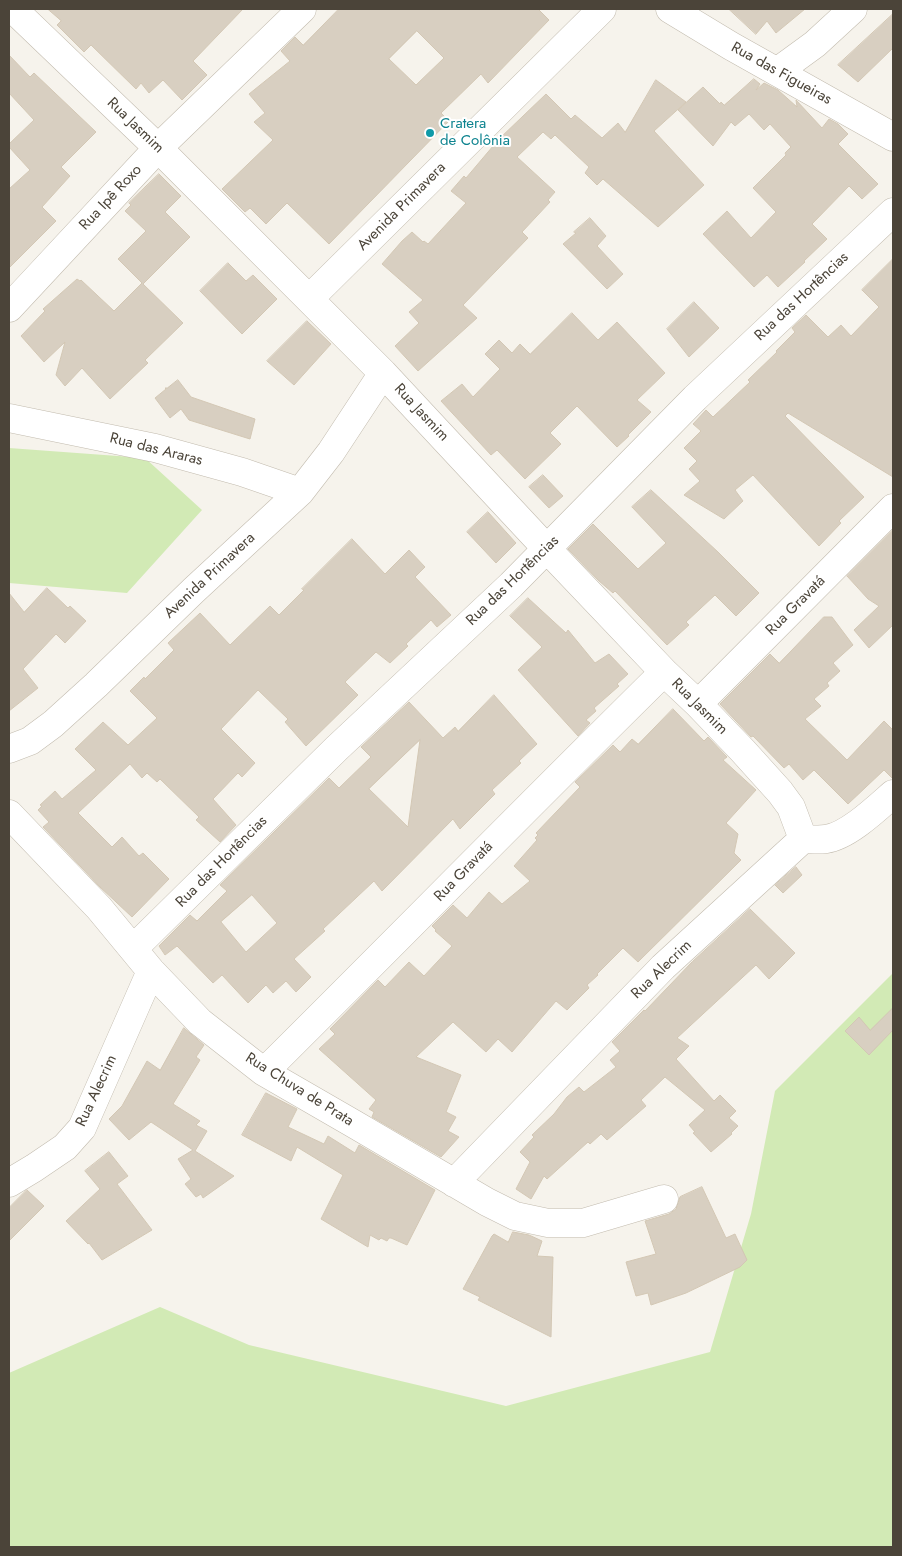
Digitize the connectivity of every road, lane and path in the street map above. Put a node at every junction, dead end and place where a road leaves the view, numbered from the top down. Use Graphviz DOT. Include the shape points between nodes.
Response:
graph roads {
  1 [pos="13,9"];
  2 [pos="302,9"];
  3 [pos="602,9"];
  4 [pos="670,9"];
  5 [pos="853,9"];
  6 [pos="778,71"];
  7 [pos="893,137"];
  8 [pos="158,148"];
  9 [pos="893,212"];
  10 [pos="309,300"];
  11 [pos="9,308"];
  12 [pos="383,373"];
  13 [pos="9,418"];
  14 [pos="300,492"];
  15 [pos="893,508"];
  16 [pos="547,549"];
  17 [pos="664,672"];
  18 [pos="698,704"];
  19 [pos="9,749"];
  20 [pos="893,794"];
  21 [pos="9,814"];
  22 [pos="802,839"];
  23 [pos="133,950"];
  24 [pos="152,971"];
  25 [pos="264,1072"];
  26 [pos="9,1183"];
  27 [pos="454,1183"];
  28 [pos="664,1199"];
  1 -- 8 [label="street, Rua Jasmim"];
  2 -- 8 [label="street, Rua Ipê Roxo"];
  3 -- 10 [label="street, Avenida Primavera"];
  4 -- 6 [label="street, Rua das Figueiras"];
  5 -- 6 [label="street" via="815,44"];
  6 -- 7 [label="street, Rua das Figueiras"];
  8 -- 10 [label="street, Rua Jasmim"];
  8 -- 11 [label="street, Rua Ipê Roxo"];
  9 -- 16 [label="street, Rua das Hortências" via="695,398"];
  10 -- 12 [label="street, Rua Jasmim"];
  12 -- 14 [label="street, Avenida Primavera" via="331,452"];
  12 -- 16 [label="street, Rua Jasmim"];
  13 -- 14 [label="street, Rua das Araras" via="155,448"];
  14 -- 19 [label="street, Avenida Primavera" via="53,724 30,741"];
  15 -- 18 [label="street, Rua Gravatá"];
  16 -- 17 [label="street, Rua Jasmim"];
  16 -- 23 [label="street, Rua das Hortências"];
  17 -- 18 [label="street, Rua Jasmim"];
  17 -- 25 [label="street, Rua Gravatá"];
  18 -- 22 [label="street, Rua Jasmim" via="780,792 791,807"];
  20 -- 22 [label="street" via="839,834 827,839"];
  21 -- 23 [label="street, Rua Chuva de Prata" via="100,908"];
  22 -- 27 [label="street, Rua Alecrim" via="663,967"];
  23 -- 24 [label="street, Rua Chuva de Prata"];
  24 -- 25 [label="street, Rua Chuva de Prata" via="200,1022"];
  24 -- 26 [label="street, Rua Alecrim" via="82,1128 65,1147"];
  25 -- 27 [label="street, Rua Chuva de Prata"];
  27 -- 28 [label="street, Rua Chuva de Prata" via="515,1216 548,1223 583,1223"];
}
